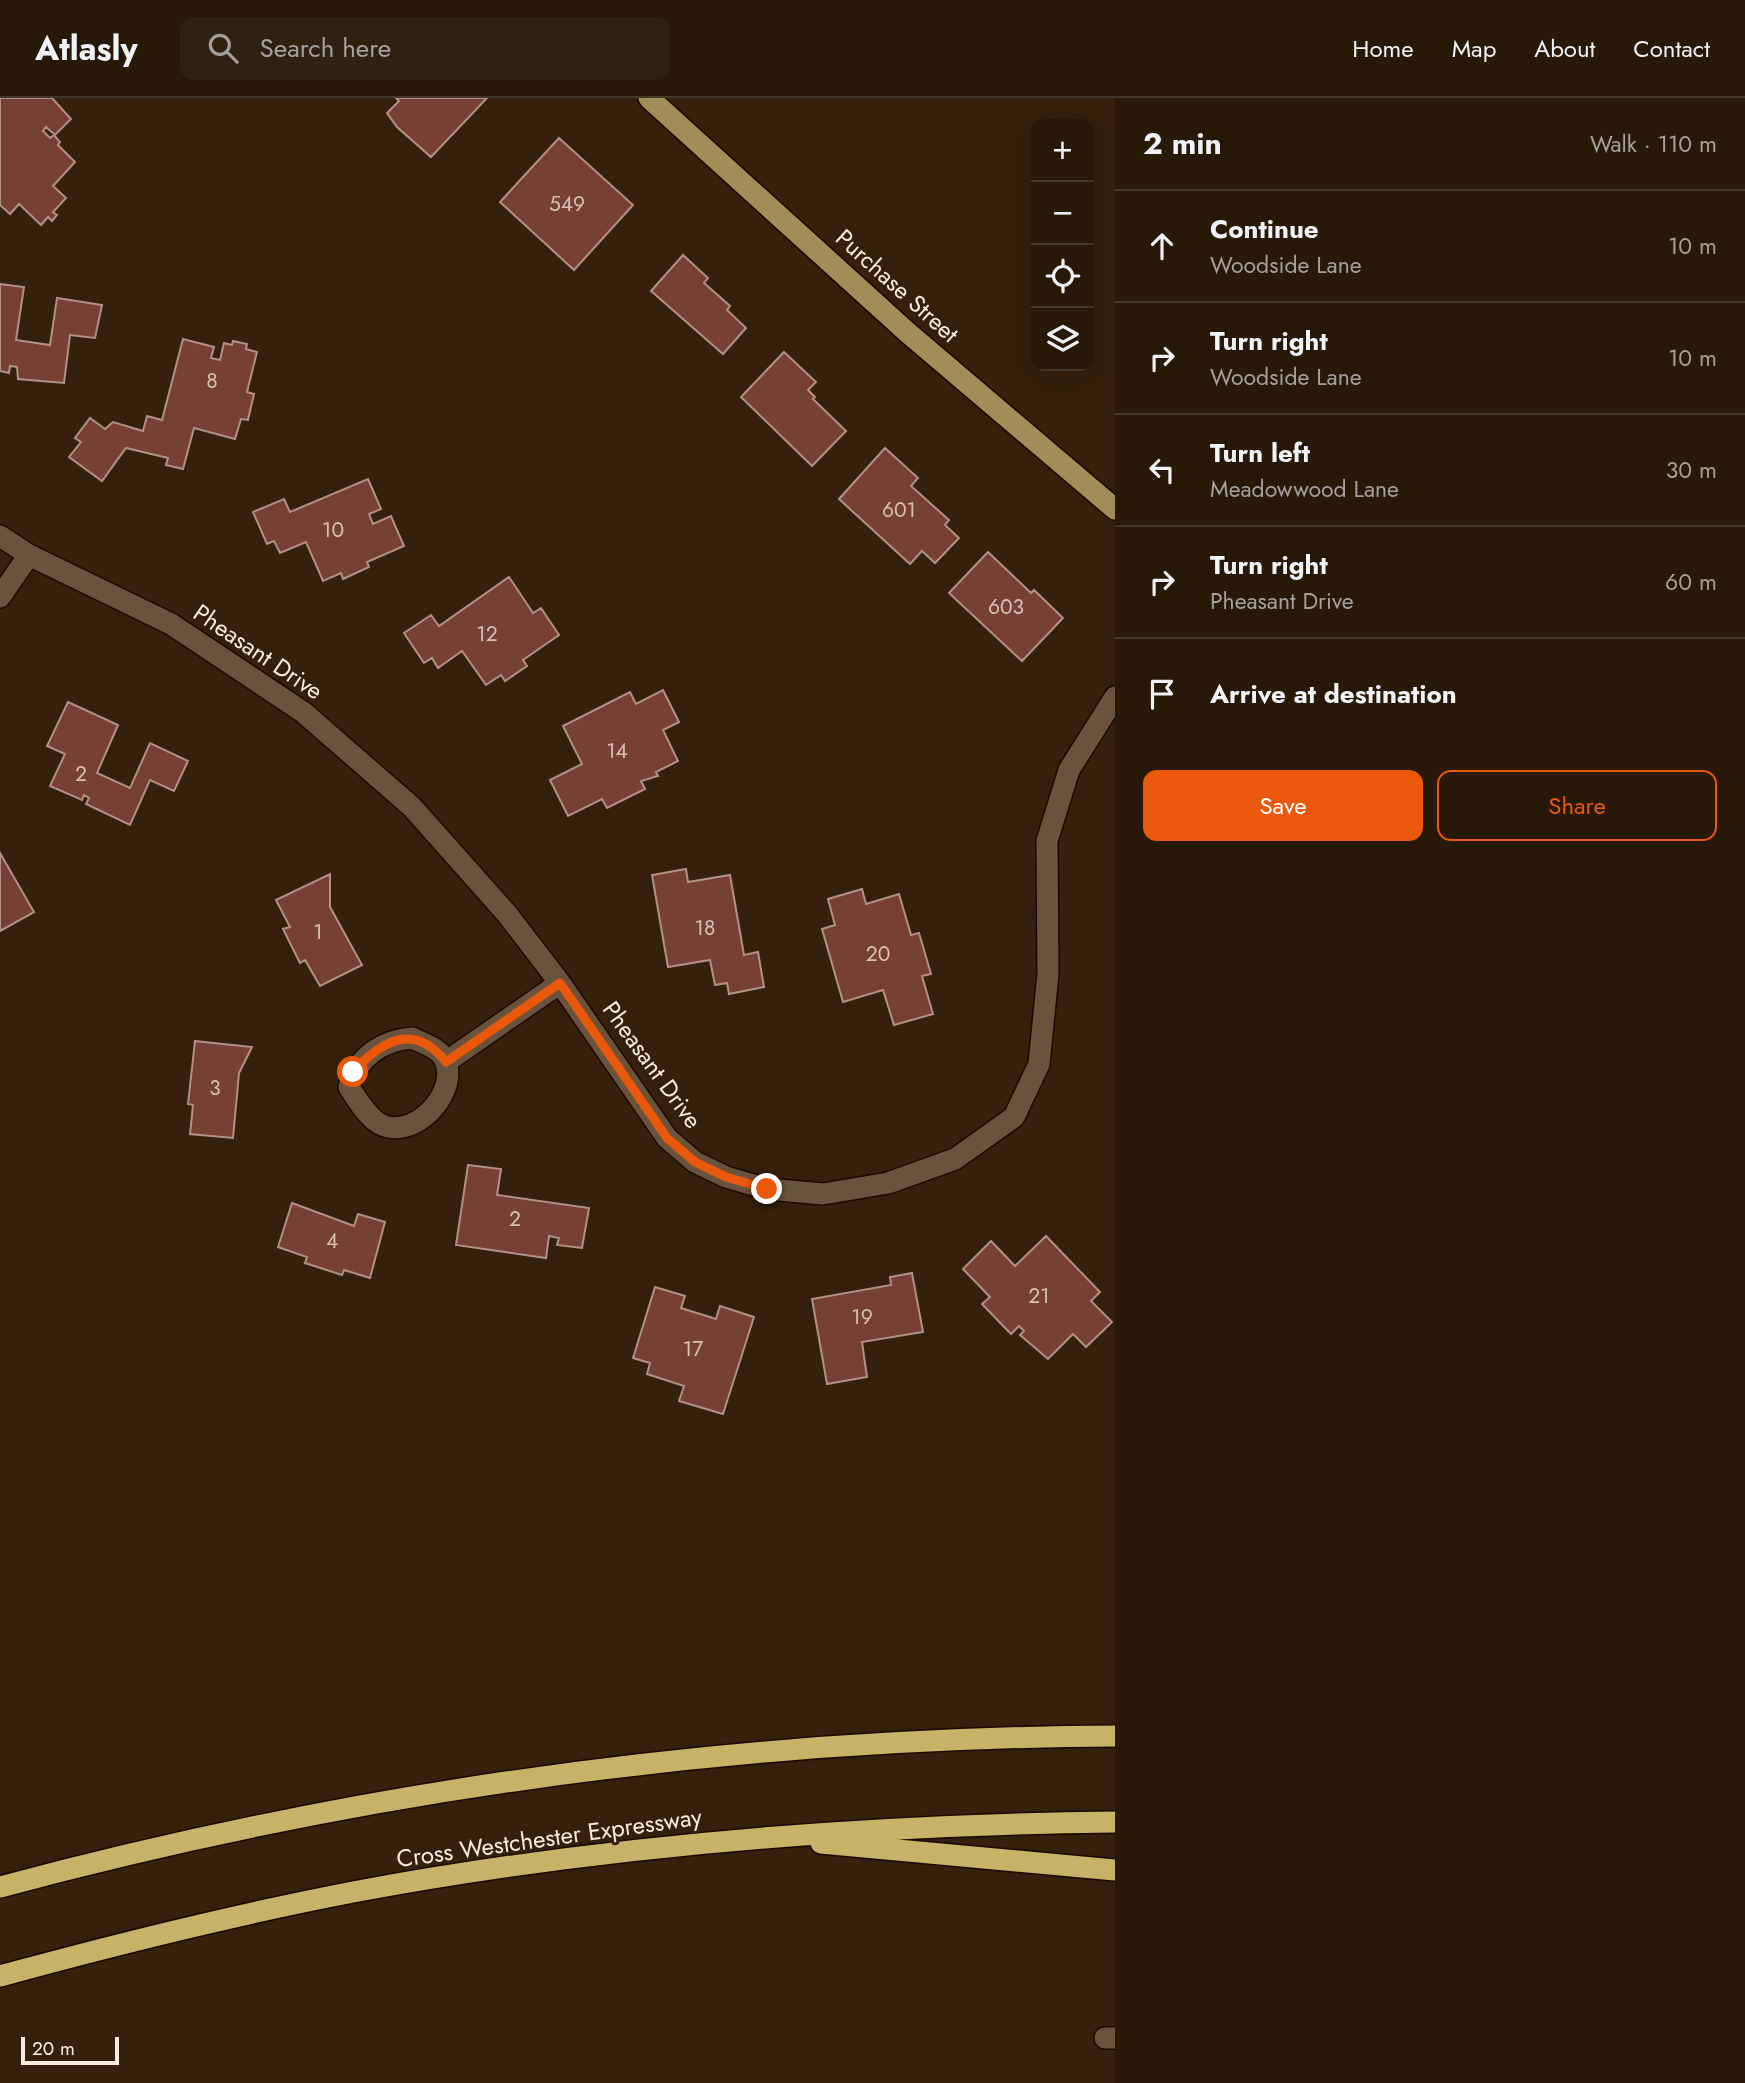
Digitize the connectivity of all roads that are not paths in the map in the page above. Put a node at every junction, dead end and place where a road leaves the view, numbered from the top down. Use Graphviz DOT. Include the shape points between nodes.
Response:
graph roads {
  1 [pos="649,98"];
  2 [pos="1115,509"];
  3 [pos="0,536"];
  4 [pos="29,555"];
  5 [pos="0,597"];
  6 [pos="1115,697"];
  7 [pos="560,983"];
  8 [pos="446,1062"];
  9 [pos="1115,1736"];
  10 [pos="1115,1822"];
  11 [pos="759,1837"];
  12 [pos="1115,1870"];
  13 [pos="0,1887"];
  14 [pos="0,1976"];
  1 -- 2 [label="main road, Purchase Street" via="907,332"];
  3 -- 4 [label="street, Pheasant Drive"];
  4 -- 5 [label="street"];
  4 -- 7 [label="street, Pheasant Drive" via="171,624 303,712 412,807 507,914"];
  6 -- 7 [label="street, Pheasant Drive" via="1069,770 1047,841 1048,974 1040,1064 1014,1117 955,1159 888,1183 823,1194 767,1189 726,1177 695,1162 667,1138"];
  7 -- 8 [label="street"];
  8 -- 8 [label="street" via="448,1082 443,1095 420,1120 400,1128 380,1124 349,1087 353,1072 372,1052 396,1039 412,1038 436,1049"];
  9 -- 13 [label="highway" via="877,1742 698,1756 539,1776 215,1833"];
  10 -- 11 [label="highway, Cross Westchester Expressway"];
  11 -- 12 [label="highway"];
  11 -- 14 [label="highway, Cross Westchester Expressway" via="527,1864 351,1893 153,1936"];
}
